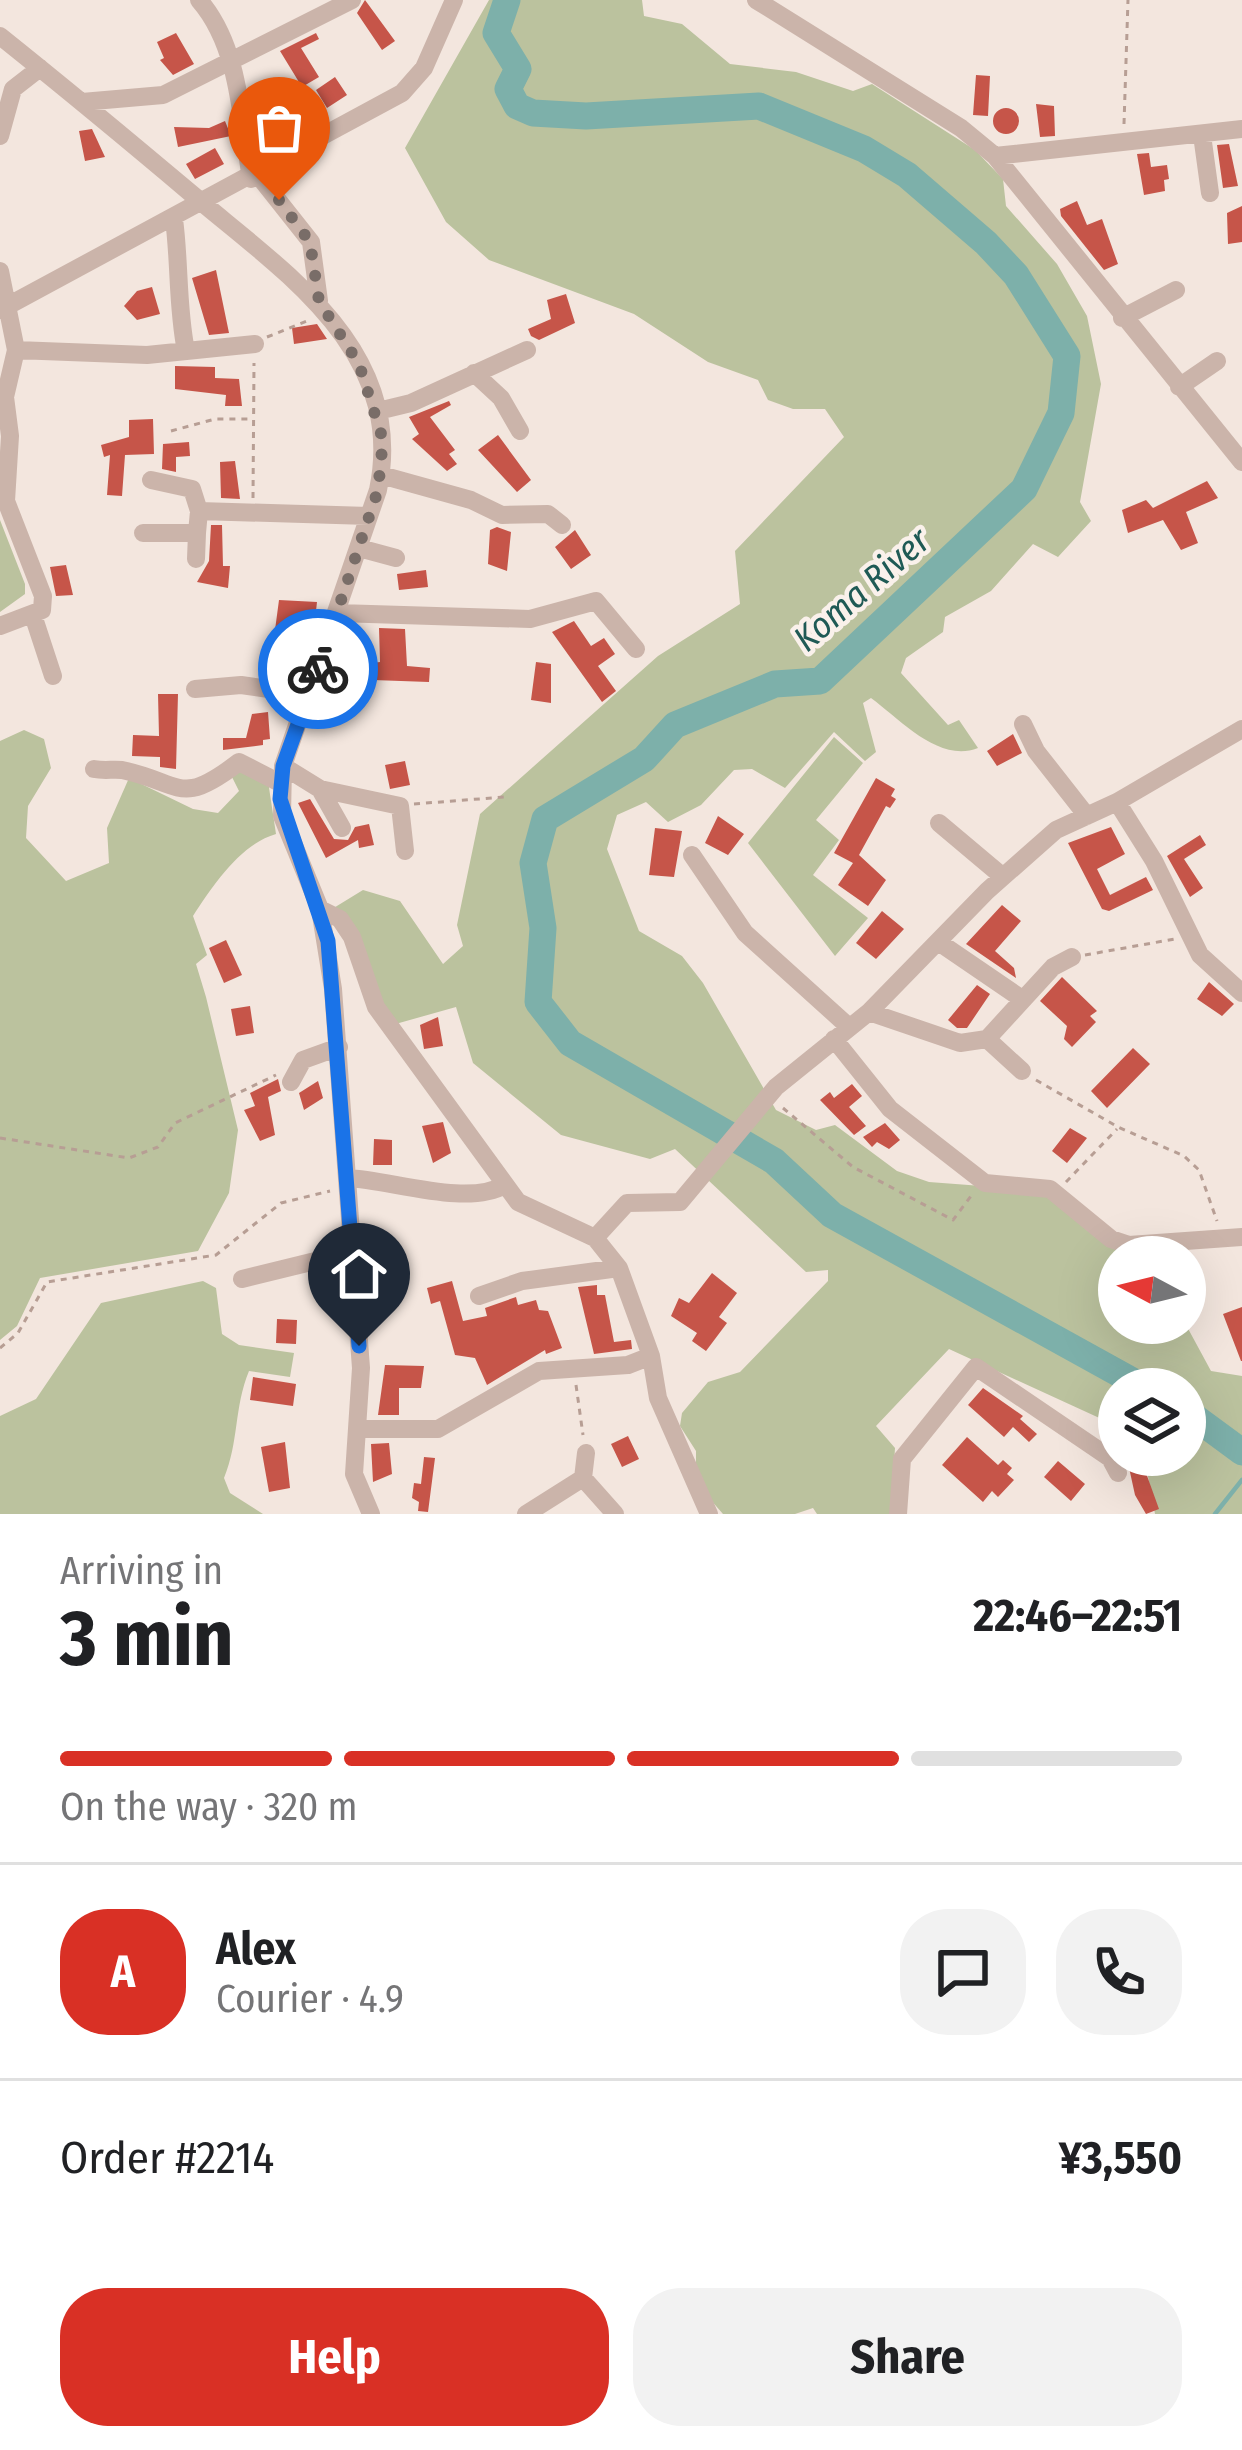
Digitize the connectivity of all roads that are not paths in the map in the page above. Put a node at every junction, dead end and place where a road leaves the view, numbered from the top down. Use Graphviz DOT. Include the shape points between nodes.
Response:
graph roads {
  1 [pos="199,0"];
  2 [pos="303,0"];
  3 [pos="352,0"];
  4 [pos="454,0"];
  5 [pos="756,0"];
  6 [pos="316,19"];
  7 [pos="0,36"];
  8 [pos="231,62"];
  9 [pos="40,68"];
  10 [pos="9,80"];
  11 [pos="82,102"];
  12 [pos="1242,129"];
  13 [pos="1202,135"];
  14 [pos="0,136"];
  15 [pos="995,156"];
  16 [pos="255,177"];
  17 [pos="1210,193"];
  18 [pos="203,204"];
  19 [pos="174,219"];
  20 [pos="0,271"];
  21 [pos="1175,290"];
  22 [pos="3,308"];
  23 [pos="324,309"];
  24 [pos="1122,318"];
  25 [pos="255,344"];
  26 [pos="16,350"];
  27 [pos="527,350"];
  28 [pos="186,351"];
  29 [pos="1217,361"];
  30 [pos="474,374"];
  31 [pos="1179,387"];
  32 [pos="378,411"];
  33 [pos="520,431"];
  34 [pos="1242,462"];
  35 [pos="5,466"];
  36 [pos="381,475"];
  37 [pos="151,480"];
  38 [pos="200,511"];
  39 [pos="369,516"];
  40 [pos="562,525"];
  41 [pos="143,533"];
  42 [pos="197,533"];
  43 [pos="359,548"];
  44 [pos="396,558"];
  45 [pos="196,560"];
  46 [pos="338,613"];
  47 [pos="33,614"];
  48 [pos="0,626"];
  49 [pos="636,650"];
  50 [pos="53,676"];
  51 [pos="195,688"];
  52 [pos="309,695"];
  53 [pos="1023,724"];
  54 [pos="1242,729"];
  55 [pos="94,769"];
  56 [pos="282,774"];
  57 [pos="320,789"];
  58 [pos="1117,802"];
  59 [pos="1087,816"];
  60 [pos="940,824"];
  61 [pos="342,828"];
  62 [pos="405,851"];
  63 [pos="692,855"];
  64 [pos="1002,876"];
  65 [pos="320,909"];
  66 [pos="940,944"];
  67 [pos="1072,958"];
  68 [pos="1242,993"];
  69 [pos="1022,999"];
  70 [pos="869,1012"];
  71 [pos="841,1032"];
  72 [pos="987,1040"];
  73 [pos="339,1047"];
  74 [pos="1022,1072"];
  75 [pos="293,1076"];
  76 [pos="348,1183"];
  77 [pos="505,1185"];
  78 [pos="596,1238"];
  79 [pos="1234,1238"];
  80 [pos="352,1252"];
  81 [pos="619,1268"];
  82 [pos="242,1279"];
  83 [pos="479,1296"];
  84 [pos="651,1356"];
  85 [pos="358,1429"];
  86 [pos="1098,1450"];
  87 [pos="586,1453"];
  88 [pos="583,1478"];
  89 [pos="368,1509"];
  90 [pos="345,1514"];
  91 [pos="526,1514"];
  92 [pos="615,1514"];
  93 [pos="709,1514"];
  94 [pos="898,1514"];
  1 -- 8 [label="street"];
  2 -- 6 [label="street"];
  3 -- 6 [label="street"];
  4 -- 16 [label="street" via="416,82"];
  5 -- 15 [label="street"];
  6 -- 8 [label="street"];
  7 -- 9 [label="street"];
  8 -- 11 [label="street" via="163,95"];
  8 -- 16 [label="street"];
  9 -- 10 [label="street"];
  9 -- 11 [label="street"];
  10 -- 14 [label="street"];
  11 -- 18 [label="street"];
  12 -- 13 [label="street"];
  13 -- 15 [label="street"];
  13 -- 17 [label="street"];
  15 -- 24 [label="street"];
  16 -- 18 [label="street"];
  16 -- 23 [label="street" via="310,242"];
  18 -- 19 [label="street"];
  18 -- 23 [label="street"];
  19 -- 22 [label="street"];
  19 -- 28 [label="street"];
  20 -- 22 [label="street"];
  21 -- 24 [label="street"];
  22 -- 26 [label="street"];
  23 -- 32 [label="street"];
  24 -- 31 [label="street"];
  25 -- 28 [label="street"];
  26 -- 28 [label="street"];
  26 -- 35 [label="street" via="5,397"];
  27 -- 30 [label="street"];
  29 -- 31 [label="street"];
  30 -- 32 [label="street"];
  30 -- 33 [label="street"];
  31 -- 34 [label="street"];
  32 -- 36 [label="street"];
  35 -- 47 [label="street" via="6,501 43,596"];
  36 -- 39 [label="street"];
  36 -- 40 [label="street" via="502,514 548,514"];
  37 -- 38 [label="street" via="192,488"];
  38 -- 39 [label="street"];
  38 -- 42 [label="street"];
  39 -- 43 [label="street"];
  41 -- 42 [label="street"];
  42 -- 45 [label="street"];
  43 -- 44 [label="street"];
  43 -- 46 [label="street"];
  46 -- 49 [label="street" via="530,619 596,601"];
  46 -- 52 [label="street"];
  47 -- 48 [label="street"];
  47 -- 50 [label="street"];
  51 -- 52 [label="street"];
  52 -- 56 [label="street"];
  53 -- 59 [label="street"];
  54 -- 58 [label="street"];
  55 -- 56 [label="street" via="179,790 215,780 238,762"];
  56 -- 57 [label="street"];
  56 -- 65 [label="street" via="282,816"];
  57 -- 61 [label="street"];
  57 -- 62 [label="street" via="400,806"];
  58 -- 59 [label="street"];
  58 -- 68 [label="street" via="1200,955"];
  59 -- 64 [label="street" via="1056,830"];
  60 -- 64 [label="street"];
  63 -- 71 [label="street" via="745,933"];
  64 -- 66 [label="street"];
  65 -- 73 [label="street"];
  65 -- 77 [label="street" via="340,919 376,1007"];
  66 -- 69 [label="street"];
  66 -- 70 [label="street"];
  67 -- 69 [label="street"];
  69 -- 72 [label="street"];
  70 -- 71 [label="street"];
  70 -- 72 [label="street" via="960,1042"];
  71 -- 78 [label="street" via="766,1098 674,1205 627,1203"];
  71 -- 79 [label="street" via="890,1109 982,1181 1050,1189 1129,1245"];
  72 -- 74 [label="street"];
  73 -- 75 [label="street"];
  73 -- 76 [label="street"];
  76 -- 77 [label="street" via="491,1193"];
  76 -- 80 [label="street"];
  77 -- 78 [label="street" via="535,1214"];
  78 -- 81 [label="street"];
  80 -- 82 [label="street"];
  80 -- 85 [label="street"];
  81 -- 83 [label="street" via="522,1281"];
  81 -- 84 [label="street"];
  84 -- 85 [label="street" via="512,1382 438,1429"];
  84 -- 93 [label="street" via="658,1398"];
  85 -- 89 [label="street" via="354,1474"];
  86 -- 94 [label="street" via="976,1367 902,1459"];
  87 -- 88 [label="street"];
  88 -- 91 [label="street"];
  88 -- 92 [label="street"];
  89 -- 90 [label="street"];
}
